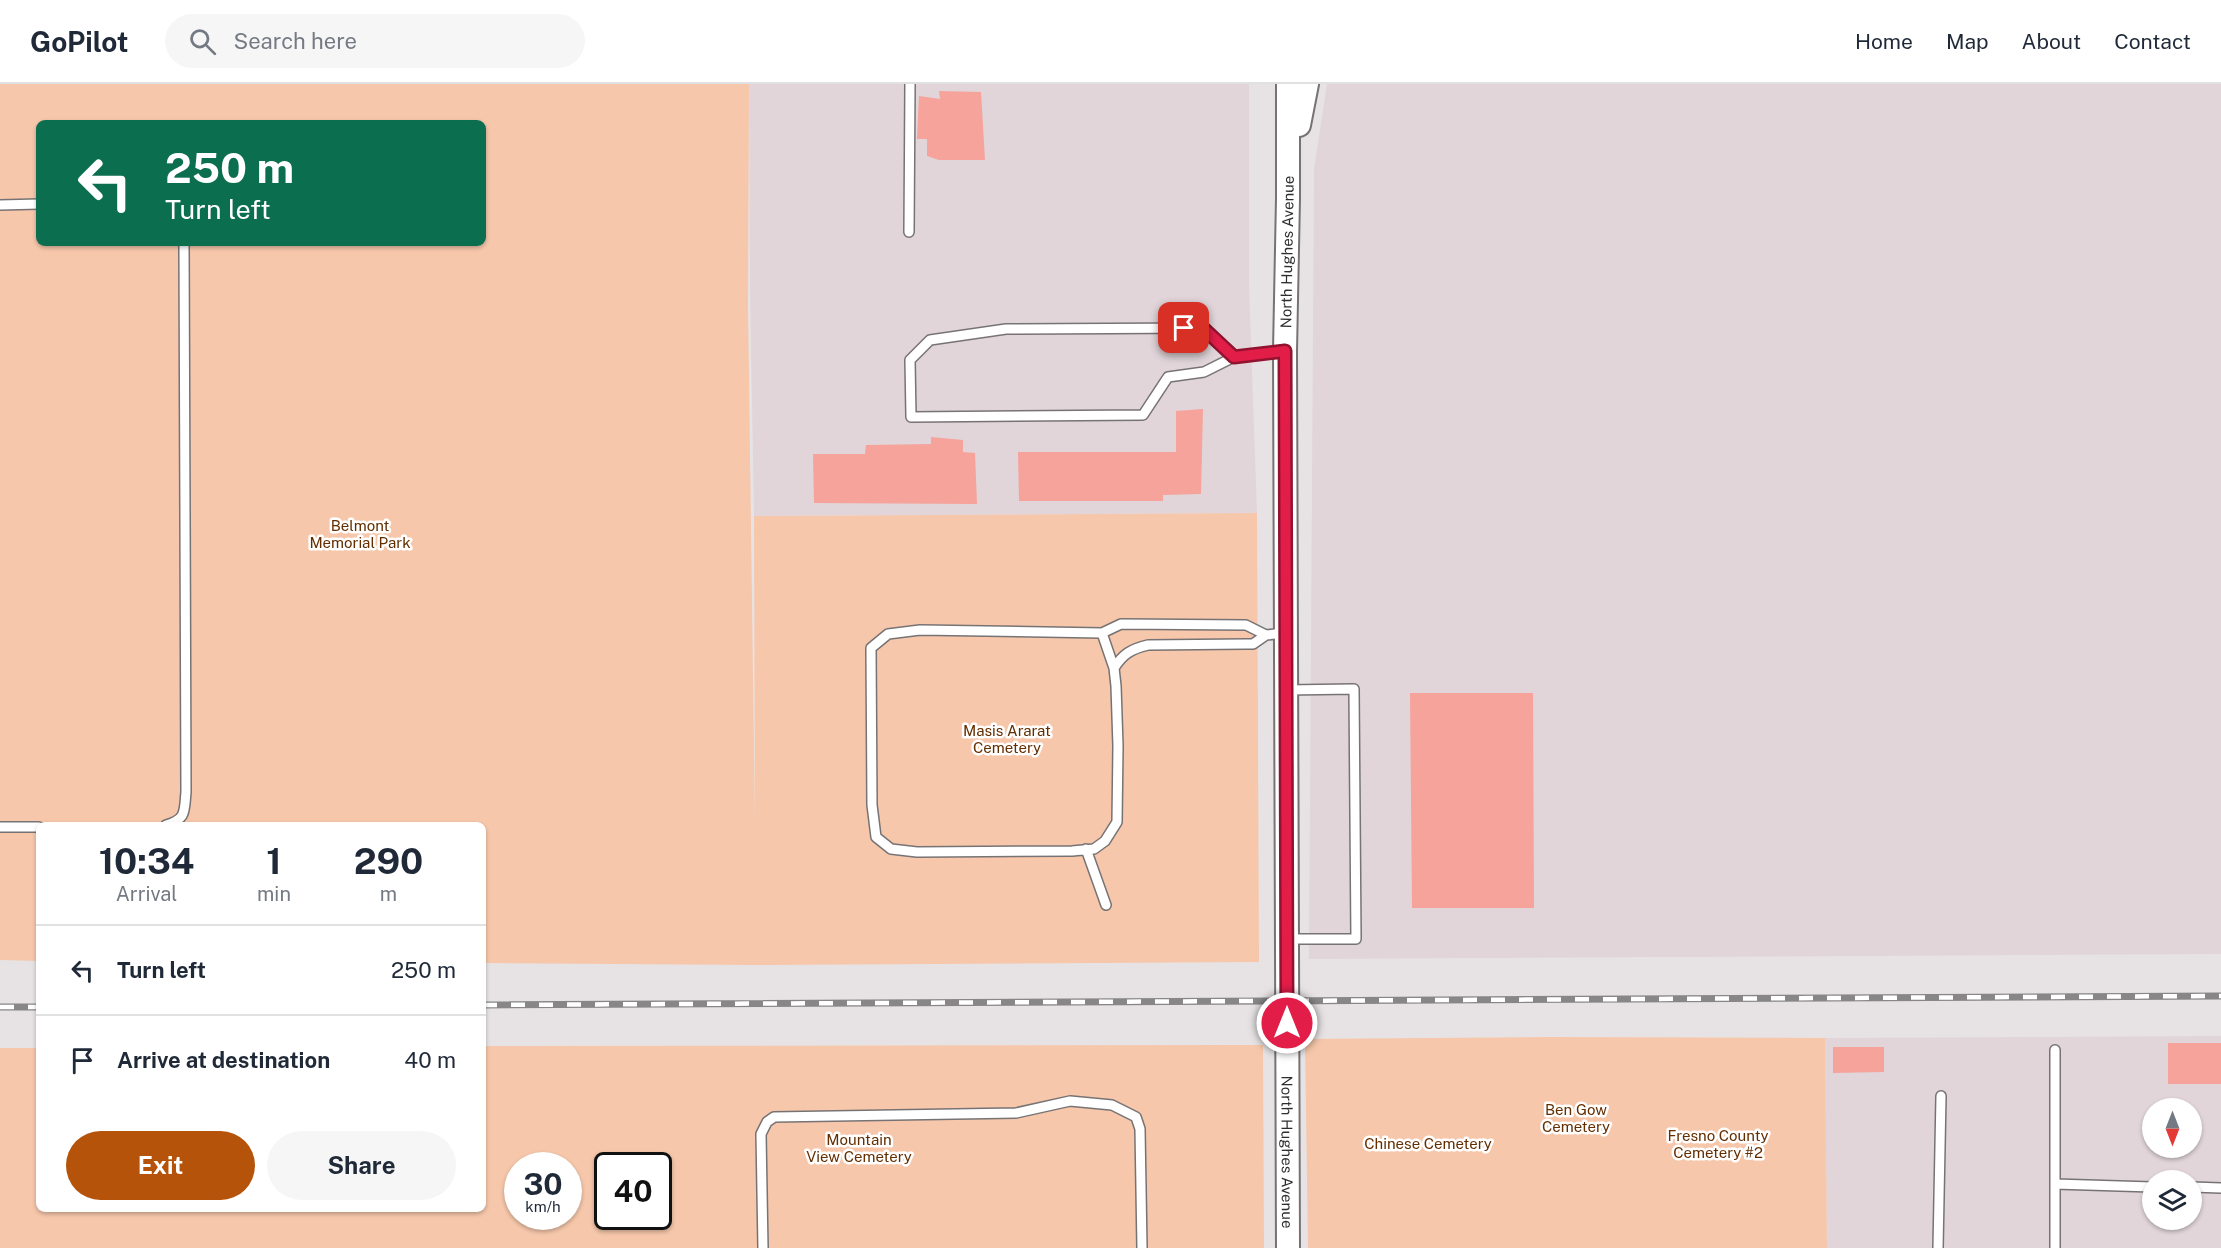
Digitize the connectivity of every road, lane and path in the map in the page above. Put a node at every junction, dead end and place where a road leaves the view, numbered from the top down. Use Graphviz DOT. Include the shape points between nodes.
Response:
graph roads {
  1 [pos="910,84"];
  2 [pos="1288,84"];
  3 [pos="1307,84"];
  4 [pos="1288,198"];
  5 [pos="36,204"];
  6 [pos="0,205"];
  7 [pos="909,232"];
  8 [pos="184,246"];
  9 [pos="1285,351"];
  10 [pos="1234,357"];
  11 [pos="1102,633"];
  12 [pos="1276,634"];
  13 [pos="1113,668"];
  14 [pos="1286,690"];
  15 [pos="178,822"];
  16 [pos="0,827"];
  17 [pos="36,827"];
  18 [pos="1086,849"];
  19 [pos="1106,905"];
  20 [pos="1287,939"];
  21 [pos="2055,1050"];
  22 [pos="1941,1096"];
  23 [pos="2055,1185"];
  24 [pos="2142,1187"];
  25 [pos="2202,1188"];
  26 [pos="2221,1188"];
  27 [pos="763,1248"];
  28 [pos="1142,1248"];
  29 [pos="1288,1248"];
  30 [pos="1938,1248"];
  31 [pos="2055,1248"];
  1 -- 7 [label="lane"];
  2 -- 4 [label="street, North Hughes Avenue"];
  3 -- 4 [label="street"];
  4 -- 9 [label="street, North Hughes Avenue"];
  5 -- 6 [label="lane"];
  8 -- 15 [label="lane" via="186,792 184,813"];
  9 -- 10 [label="lane"];
  9 -- 12 [label="street, North Hughes Avenue"];
  10 -- 10 [label="lane" via="1204,372 1168,377 1143,416 911,417 910,360 930,340 1006,329 1203,328"];
  11 -- 12 [label="lane" via="1121,624 1246,625"];
  11 -- 13 [label="lane"];
  11 -- 18 [label="lane" via="920,630 888,634 871,648 872,806 876,837 891,849 917,852"];
  12 -- 13 [label="lane" via="1253,644 1148,645 1134,648"];
  12 -- 14 [label="street, North Hughes Avenue"];
  13 -- 18 [label="lane" via="1117,822 1105,841 1094,849"];
  14 -- 20 [label="street, North Hughes Avenue"];
  14 -- 20 [label="lane" via="1354,689 1356,939"];
  16 -- 17 [label="lane"];
  18 -- 19 [label="lane"];
  20 -- 29 [label="street, North Hughes Avenue"];
  21 -- 23 [label="lane"];
  22 -- 30 [label="lane"];
  23 -- 24 [label="lane"];
  23 -- 31 [label="lane"];
  25 -- 26 [label="lane"];
  27 -- 28 [label="lane" via="761,1134 774,1118 1016,1113 1070,1101 1112,1105 1136,1117 1140,1129"];
}
